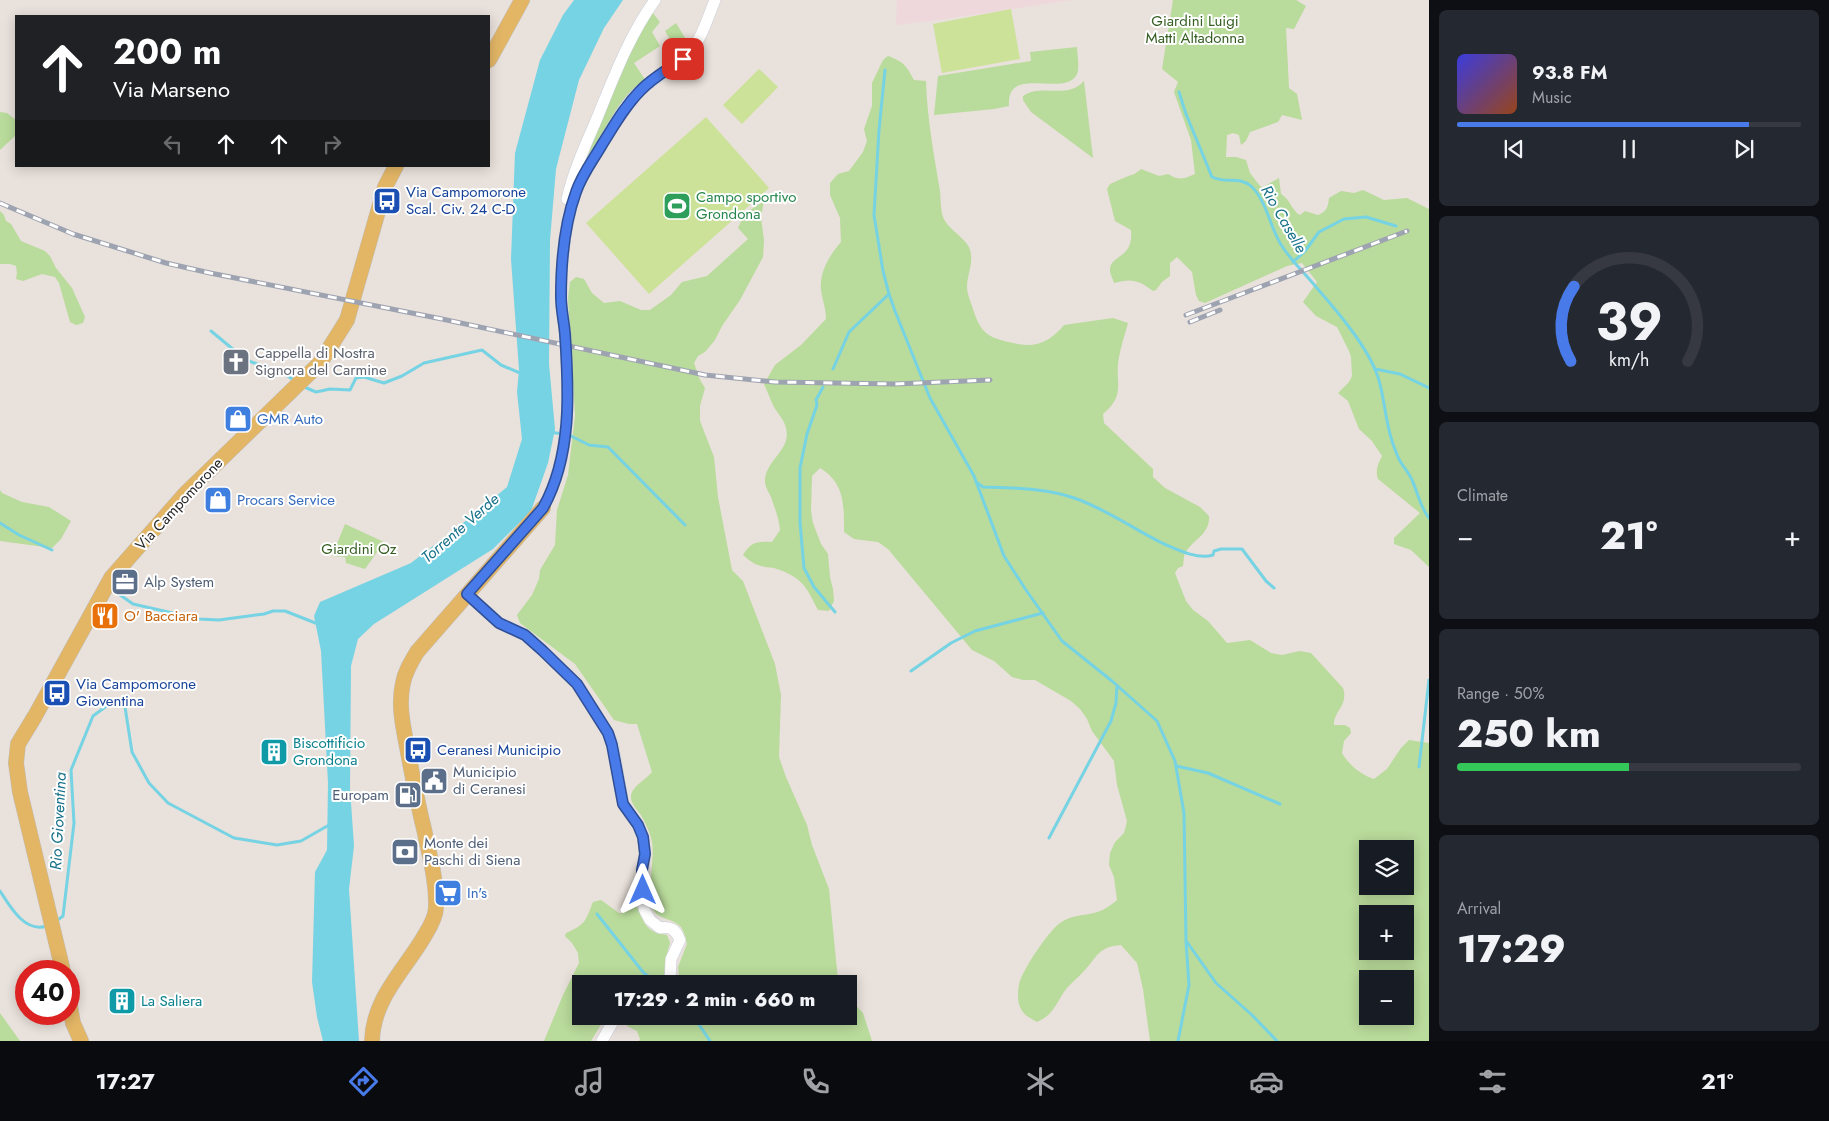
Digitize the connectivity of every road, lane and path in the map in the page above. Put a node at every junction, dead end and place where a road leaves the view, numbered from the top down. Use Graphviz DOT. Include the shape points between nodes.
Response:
graph roads {
  1 [pos="522,0"];
  2 [pos="655,0"];
  3 [pos="715,0"];
  4 [pos="490,58"];
  5 [pos="395,167"];
  6 [pos="565,229"];
  7 [pos="543,508"];
  8 [pos="467,594"];
  9 [pos="60,960"];
  10 [pos="670,975"];
  11 [pos="74,1025"];
  12 [pos="611,1025"];
  13 [pos="82,1041"];
  14 [pos="372,1041"];
  15 [pos="602,1041"];
  1 -- 4 [label="main road"];
  2 -- 6 [label="street" via="630,41 571,181"];
  3 -- 6 [label="street" via="696,43 683,59 641,90 623,110 584,173"];
  5 -- 9 [label="main road, Via Campomorone" via="385,187 347,320 320,363 171,508 110,578 18,744 16,773"];
  6 -- 7 [label="street" via="561,298 567,414 558,473"];
  7 -- 8 [label="main road"];
  8 -- 10 [label="street" via="499,623 525,635 577,684 608,733 623,804 643,837 644,909 650,920 660,928 668,926 676,931 680,940 671,959"];
  8 -- 14 [label="main road" via="417,652 403,684 402,714 431,860 436,912 417,950 382,999 374,1019"];
  11 -- 13 [label="main road"];
  12 -- 15 [label="street"];
}
